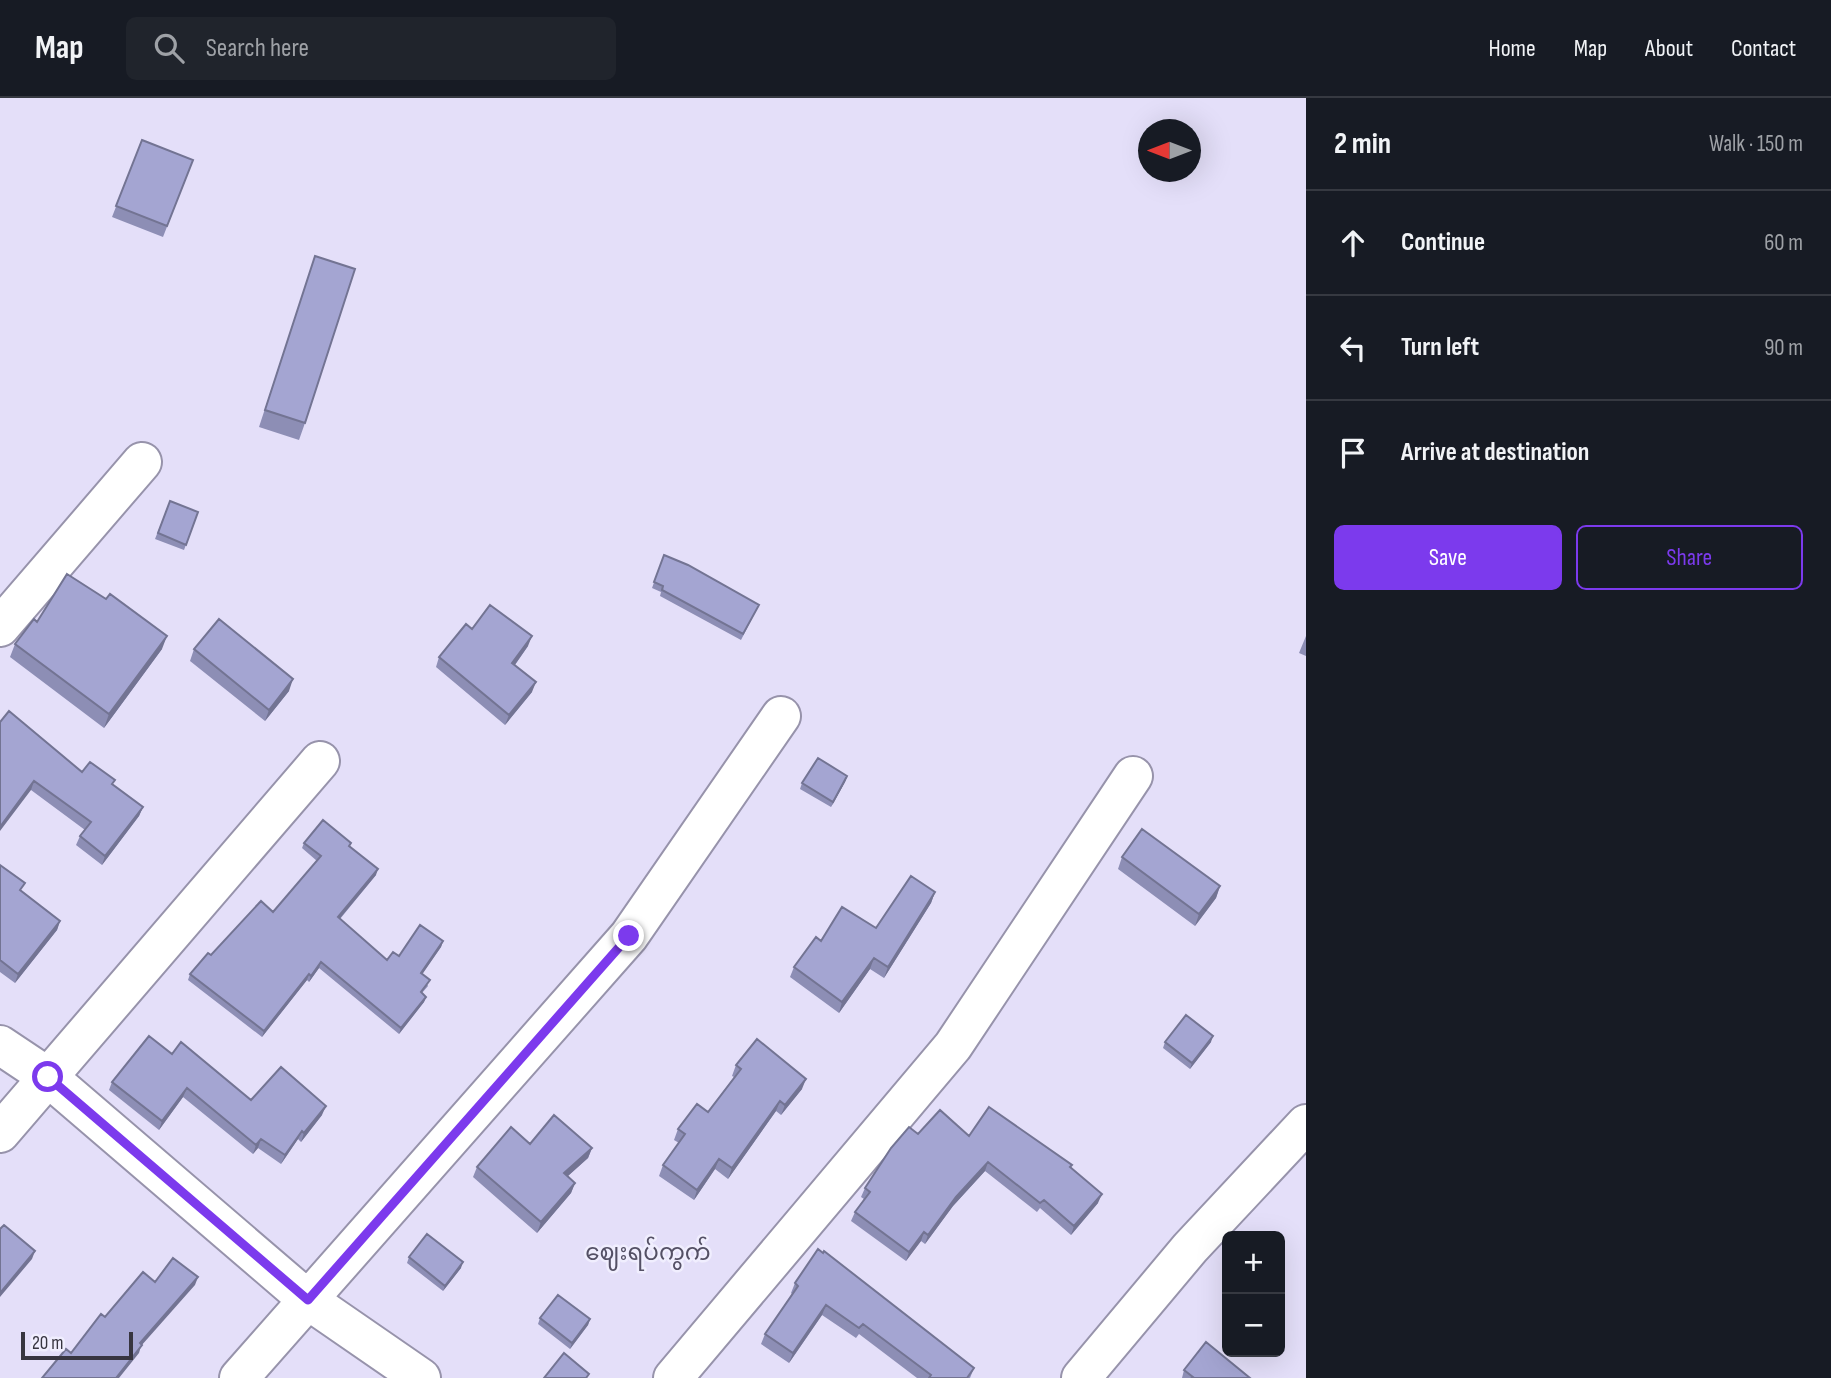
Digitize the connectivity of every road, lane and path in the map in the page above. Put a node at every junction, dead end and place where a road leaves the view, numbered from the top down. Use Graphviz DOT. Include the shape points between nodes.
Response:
graph roads {
  1 [pos="142,462"];
  2 [pos="0,627"];
  3 [pos="780,716"];
  4 [pos="320,761"];
  5 [pos="1133,776"];
  6 [pos="0,1045"];
  7 [pos="48,1077"];
  8 [pos="1306,1124"];
  9 [pos="0,1133"];
  10 [pos="308,1300"];
  11 [pos="239,1378"];
  12 [pos="421,1378"];
  13 [pos="673,1378"];
  14 [pos="1081,1378"];
  1 -- 2 [label="street"];
  3 -- 10 [label="street" via="629,936"];
  4 -- 7 [label="street"];
  5 -- 13 [label="street" via="953,1046"];
  6 -- 7 [label="street"];
  7 -- 9 [label="street"];
  7 -- 10 [label="street"];
  8 -- 14 [label="street" via="1190,1248"];
  10 -- 11 [label="street"];
  10 -- 12 [label="street"];
}
